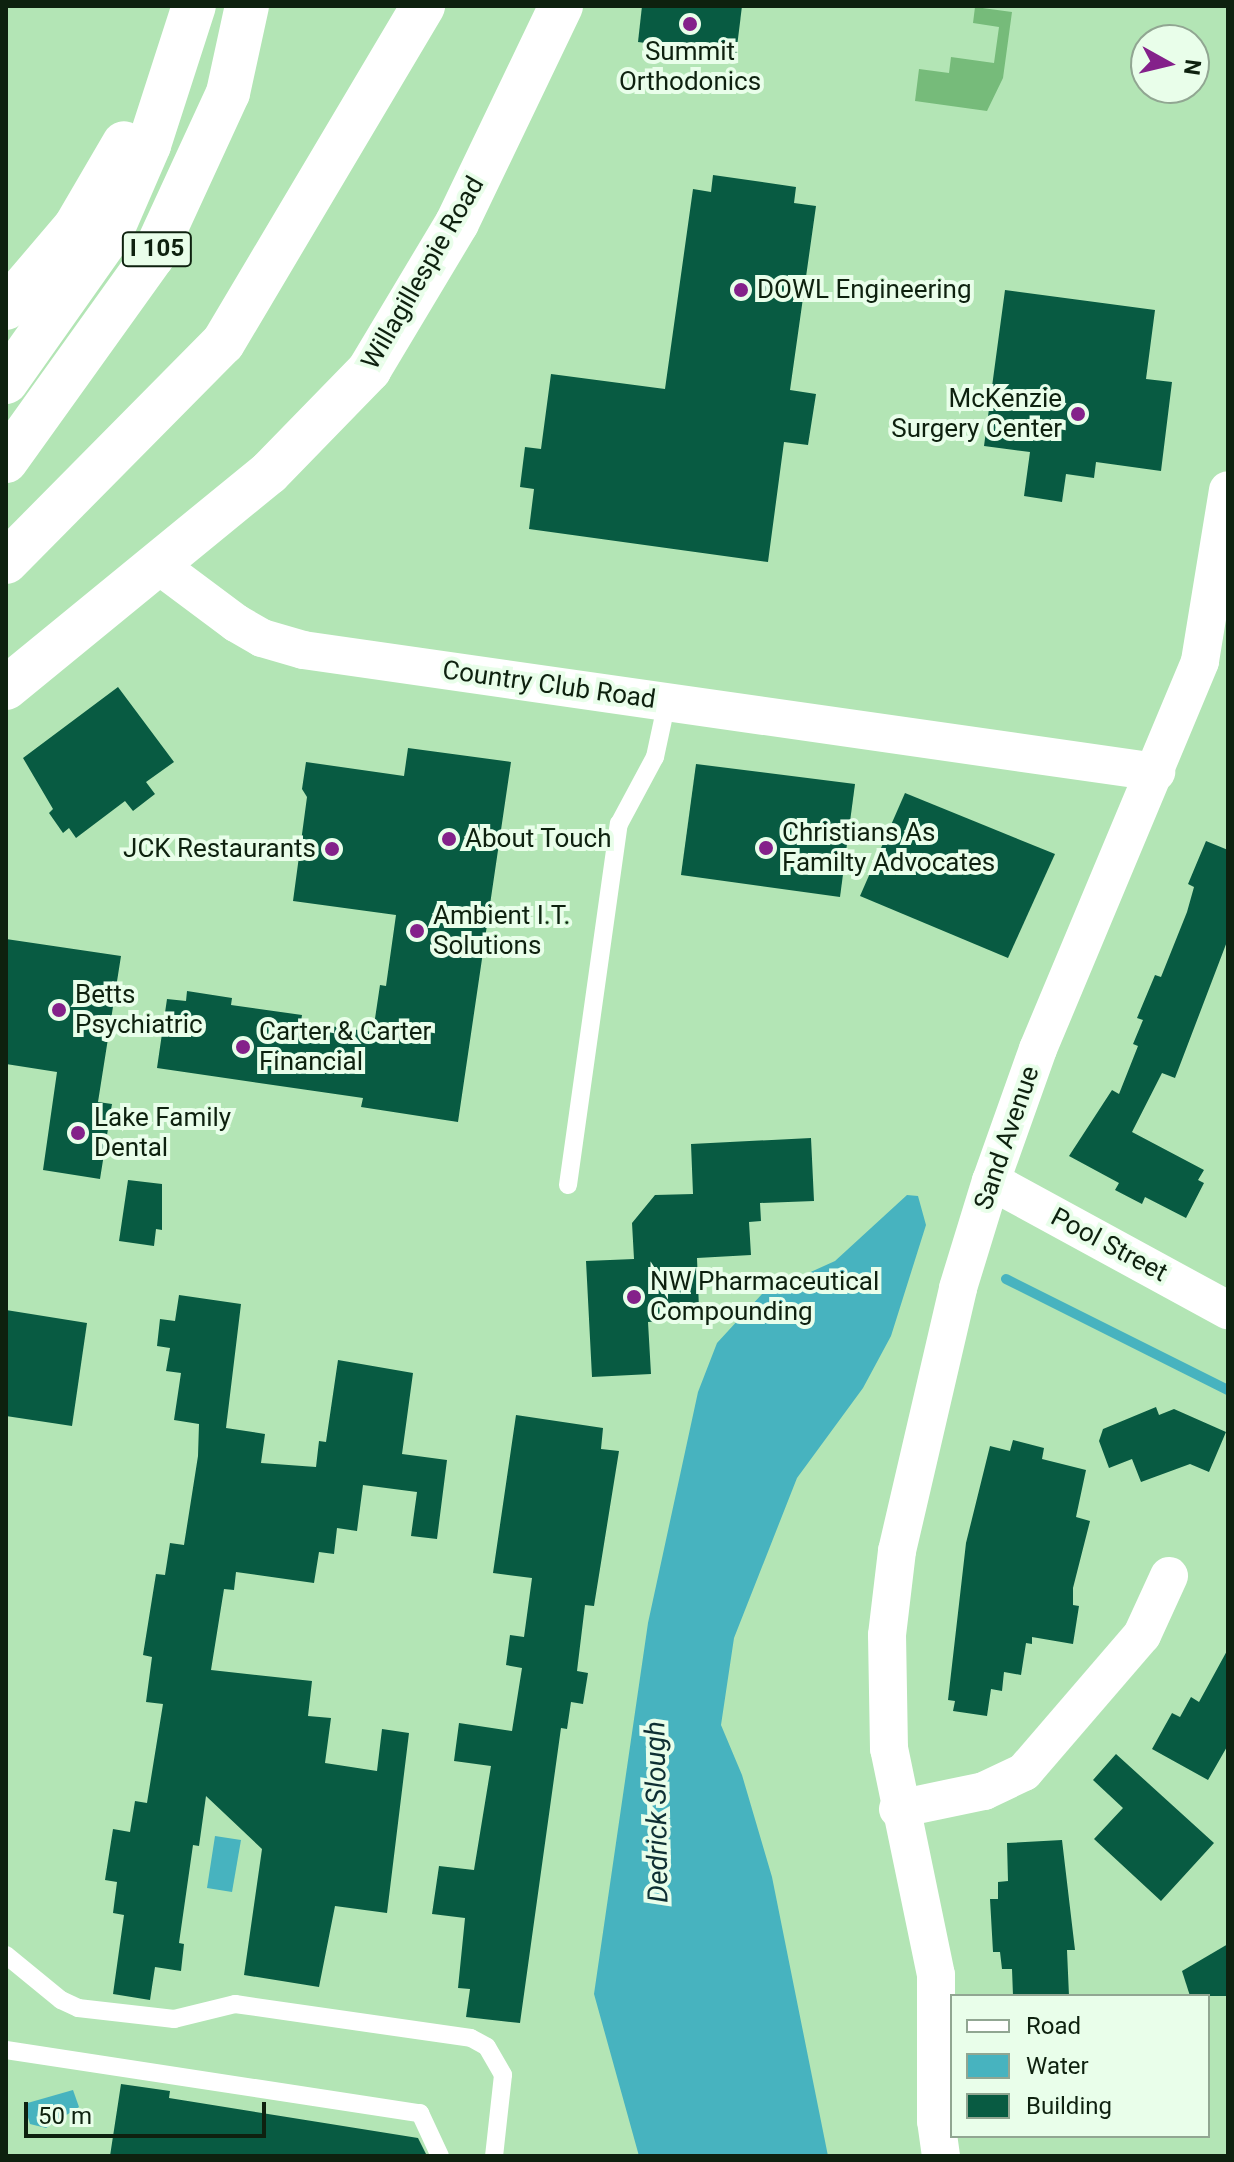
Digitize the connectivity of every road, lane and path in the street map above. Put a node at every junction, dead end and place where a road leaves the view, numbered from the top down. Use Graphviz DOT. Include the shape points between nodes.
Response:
graph roads {
  1 [pos="194,6"];
  2 [pos="247,6"];
  3 [pos="423,6"];
  4 [pos="561,6"];
  5 [pos="178,61"];
  6 [pos="6,308"];
  7 [pos="6,382"];
  8 [pos="6,461"];
  9 [pos="1228,490"];
  10 [pos="6,562"];
  11 [pos="161,567"];
  12 [pos="1218,621"];
  13 [pos="6,688"];
  14 [pos="667,701"];
  15 [pos="1156,772"];
  16 [pos="991,1181"];
  17 [pos="568,1185"];
  18 [pos="1228,1310"];
  19 [pos="1169,1576"];
  20 [pos="898,1809"];
  21 [pos="6,1955"];
  22 [pos="6,2050"];
  23 [pos="440,2156"];
  24 [pos="494,2156"];
  25 [pos="941,2156"];
  1 -- 5 [label="main road, I 105"];
  2 -- 8 [label="main road, I 105" via="228,93 153,256"];
  3 -- 10 [label="main road" via="223,343"];
  4 -- 11 [label="main road, Willagillespie Road" via="457,223 369,370 333,414"];
  5 -- 6 [label="main road" via="75,227"];
  5 -- 7 [label="main road, I 105" via="111,233"];
  9 -- 12 [label="street, Sand Avenue"];
  11 -- 13 [label="main road"];
  11 -- 14 [label="street, Country Club Road" via="236,623 285,646"];
  12 -- 15 [label="street, Sand Avenue"];
  14 -- 15 [label="street, Country Club Road"];
  14 -- 17 [label="lane" via="655,757 619,824"];
  15 -- 16 [label="street, Sand Avenue" via="1038,1049"];
  16 -- 18 [label="street, Pool Street"];
  16 -- 20 [label="street, Sand Avenue" via="939,1364 891,1595 886,1716"];
  19 -- 20 [label="street" via="1142,1635 1024,1772 984,1791"];
  20 -- 25 [label="street, Sand Avenue" via="936,1975 936,2121"];
  21 -- 24 [label="lane" via="78,2008 174,2019 235,2004 471,2038 487,2047 503,2075"];
  22 -- 23 [label="lane" via="420,2113"];
}
